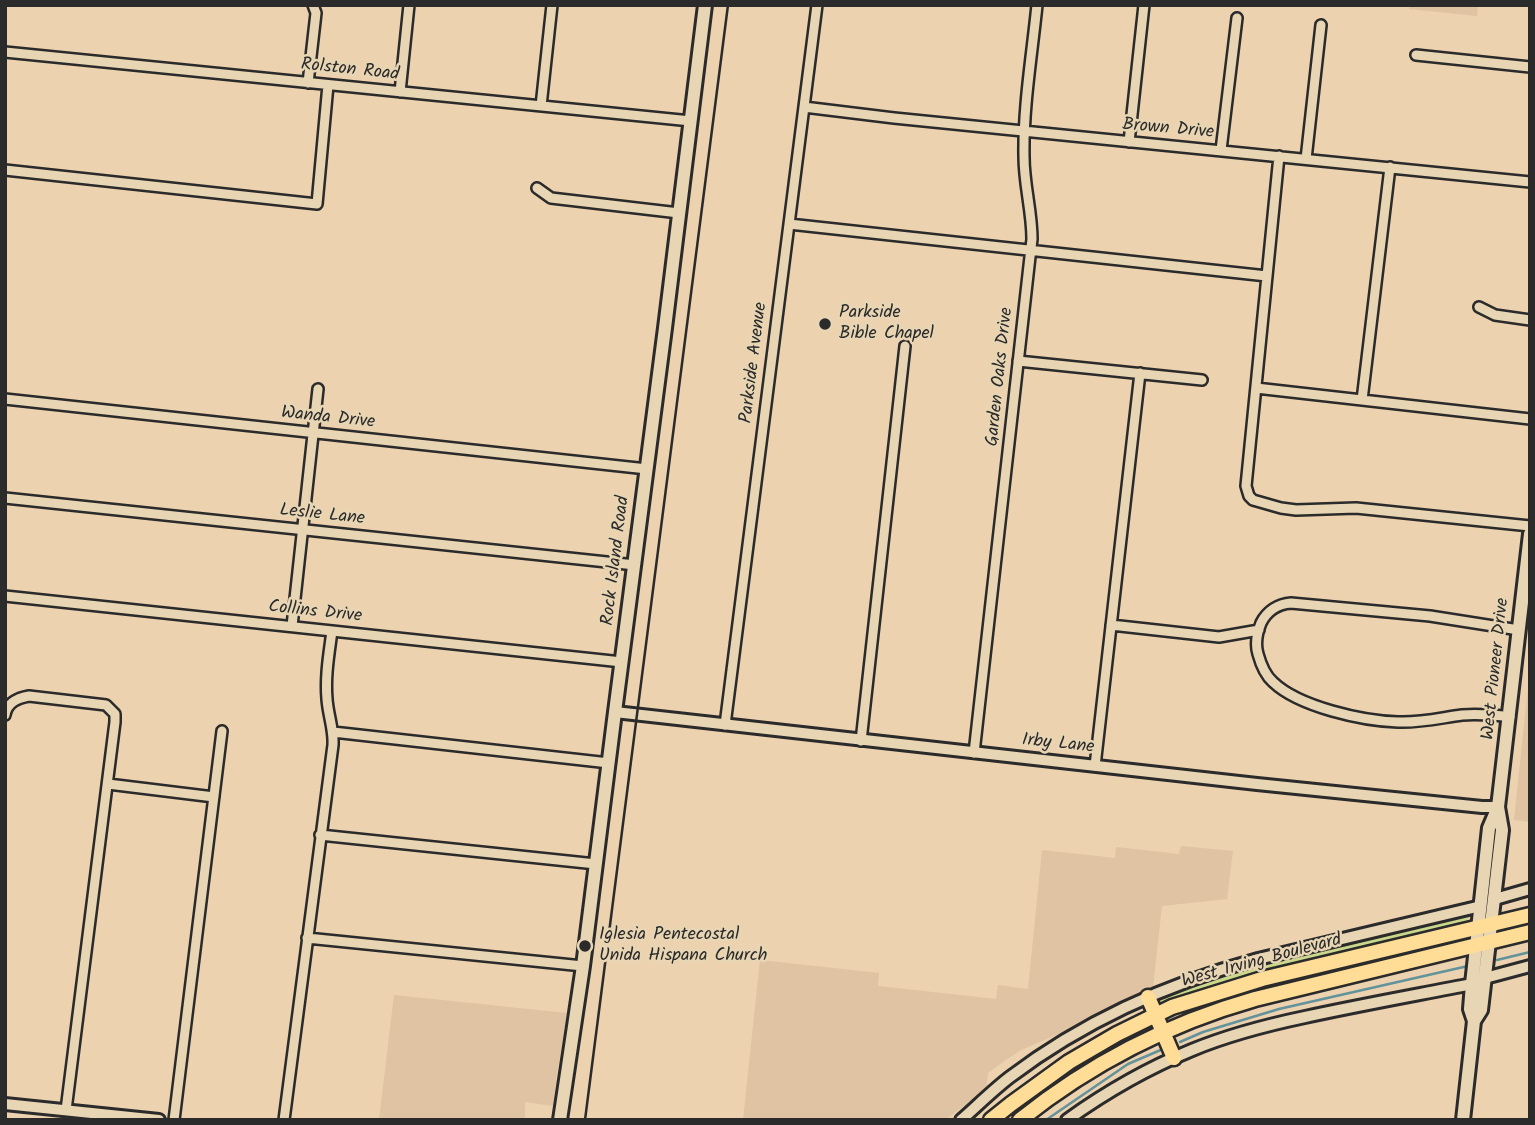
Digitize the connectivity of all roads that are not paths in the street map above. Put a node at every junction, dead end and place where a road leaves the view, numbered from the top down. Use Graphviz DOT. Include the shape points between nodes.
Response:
graph roads {
  1 [pos="313,5"];
  2 [pos="410,5"];
  3 [pos="552,5"];
  4 [pos="705,5"];
  5 [pos="817,5"];
  6 [pos="1037,5"];
  7 [pos="1144,5"];
  8 [pos="1237,18"];
  9 [pos="1321,25"];
  10 [pos="5,52"];
  11 [pos="1416,55"];
  12 [pos="1530,67"];
  13 [pos="308,83"];
  14 [pos="328,85"];
  15 [pos="400,92"];
  16 [pos="541,106"];
  17 [pos="804,107"];
  18 [pos="691,121"];
  19 [pos="1024,131"];
  20 [pos="1129,142"];
  21 [pos="1221,150"];
  22 [pos="1279,156"];
  23 [pos="1306,159"];
  24 [pos="1390,167"];
  25 [pos="5,170"];
  26 [pos="1530,182"];
  27 [pos="537,188"];
  28 [pos="680,213"];
  29 [pos="789,224"];
  30 [pos="1031,250"];
  31 [pos="1267,276"];
  32 [pos="1479,307"];
  33 [pos="1530,320"];
  34 [pos="905,346"];
  35 [pos="1018,361"];
  36 [pos="1140,373"];
  37 [pos="1202,380"];
  38 [pos="1256,388"];
  39 [pos="317,389"];
  40 [pos="5,399"];
  41 [pos="1362,400"];
  42 [pos="1530,419"];
  43 [pos="313,433"];
  44 [pos="646,469"];
  45 [pos="5,498"];
  46 [pos="1530,526"];
  47 [pos="302,530"];
  48 [pos="1530,534"];
  49 [pos="635,565"];
  50 [pos="5,596"];
  51 [pos="1111,625"];
  52 [pos="292,626"];
  53 [pos="1259,630"];
  54 [pos="1519,630"];
  55 [pos="332,631"];
  56 [pos="622,662"];
  57 [pos="6,709"];
  58 [pos="615,712"];
  59 [pos="5,715"];
  60 [pos="1510,717"];
  61 [pos="725,725"];
  62 [pos="222,731"];
  63 [pos="333,732"];
  64 [pos="861,741"];
  65 [pos="974,753"];
  66 [pos="609,763"];
  67 [pos="1095,766"];
  68 [pos="108,784"];
  69 [pos="214,797"];
  70 [pos="1498,807"];
  71 [pos="320,835"];
  72 [pos="596,864"];
  73 [pos="1530,889"];
  74 [pos="1494,899"];
  75 [pos="1481,906"];
  76 [pos="1530,915"];
  77 [pos="1485,926"];
  78 [pos="1530,932"];
  79 [pos="307,937"];
  80 [pos="1483,944"];
  81 [pos="583,966"];
  82 [pos="1530,966"];
  83 [pos="1485,978"];
  84 [pos="1472,984"];
  85 [pos="1148,997"];
  86 [pos="1156,1015"];
  87 [pos="1474,1021"];
  88 [pos="1163,1031"];
  89 [pos="1174,1058"];
  90 [pos="5,1104"];
  91 [pos="66,1110"];
  92 [pos="102,1117"];
  93 [pos="159,1120"];
  94 [pos="174,1120"];
  95 [pos="284,1120"];
  96 [pos="560,1120"];
  97 [pos="961,1120"];
  98 [pos="991,1120"];
  99 [pos="1020,1120"];
  100 [pos="1067,1120"];
  101 [pos="1463,1120"];
  1 -- 13 [label="street" via="316,13"];
  2 -- 15 [label="street"];
  3 -- 16 [label="street"];
  4 -- 18 [label="main road, Rock Island Road"];
  5 -- 17 [label="street, Parkside Avenue"];
  6 -- 19 [label="street, Garden Oaks Drive"];
  7 -- 20 [label="street"];
  8 -- 21 [label="street"];
  9 -- 23 [label="street"];
  10 -- 13 [label="street, Rolston Road"];
  11 -- 12 [label="street"];
  13 -- 14 [label="street, Rolston Road"];
  14 -- 15 [label="street, Rolston Road"];
  14 -- 25 [label="street" via="317,204"];
  15 -- 16 [label="street, Rolston Road"];
  16 -- 18 [label="street, Rolston Road"];
  17 -- 19 [label="street, Brown Drive"];
  17 -- 29 [label="street, Parkside Avenue"];
  18 -- 28 [label="main road, Rock Island Road"];
  19 -- 20 [label="street, Brown Drive"];
  19 -- 30 [label="street, Garden Oaks Drive"];
  20 -- 21 [label="street, Brown Drive"];
  21 -- 22 [label="street, Brown Drive"];
  22 -- 23 [label="street, Brown Drive"];
  22 -- 31 [label="street"];
  23 -- 24 [label="street, Brown Drive"];
  24 -- 26 [label="street, Brown Drive"];
  24 -- 41 [label="street"];
  27 -- 28 [label="street" via="551,198"];
  28 -- 44 [label="main road, Rock Island Road"];
  29 -- 30 [label="street"];
  29 -- 61 [label="street, Parkside Avenue"];
  30 -- 31 [label="street"];
  30 -- 35 [label="street, Garden Oaks Drive"];
  31 -- 38 [label="street"];
  32 -- 33 [label="street" via="1495,315"];
  34 -- 64 [label="street"];
  35 -- 36 [label="street"];
  35 -- 65 [label="street, Garden Oaks Drive"];
  36 -- 37 [label="street"];
  36 -- 51 [label="street"];
  38 -- 41 [label="street"];
  38 -- 46 [label="street" via="1246,486 1253,500 1296,510 1356,508"];
  39 -- 43 [label="street"];
  40 -- 43 [label="street, Wanda Drive"];
  41 -- 42 [label="street"];
  43 -- 44 [label="street, Wanda Drive"];
  43 -- 47 [label="street"];
  44 -- 49 [label="main road, Rock Island Road"];
  45 -- 47 [label="street, Leslie Lane"];
  47 -- 49 [label="street, Leslie Lane"];
  47 -- 52 [label="street"];
  48 -- 54 [label="main road, West Pioneer Drive"];
  49 -- 56 [label="main road, Rock Island Road"];
  50 -- 52 [label="street, Collins Drive"];
  51 -- 53 [label="street" via="1219,637"];
  51 -- 67 [label="street"];
  52 -- 55 [label="street, Collins Drive"];
  53 -- 54 [label="street" via="1274,608 1290,603"];
  53 -- 60 [label="street" via="1257,650 1270,680 1319,706 1398,722 1464,715"];
  54 -- 60 [label="main road, West Pioneer Drive"];
  55 -- 56 [label="street, Collins Drive"];
  55 -- 63 [label="street" via="326,685"];
  56 -- 58 [label="main road, Rock Island Road"];
  57 -- 59 [label="street"];
  57 -- 68 [label="street" via="29,696 106,705 115,714"];
  58 -- 61 [label="street, Irby Lane"];
  58 -- 66 [label="main road, Rock Island Road"];
  60 -- 70 [label="main road, West Pioneer Drive"];
  61 -- 64 [label="street, Irby Lane"];
  62 -- 69 [label="street"];
  63 -- 66 [label="street"];
  63 -- 71 [label="street"];
  64 -- 65 [label="street, Irby Lane"];
  65 -- 67 [label="street, Irby Lane"];
  66 -- 72 [label="main road, Rock Island Road"];
  67 -- 70 [label="street, Irby Lane"];
  68 -- 69 [label="street"];
  68 -- 91 [label="street"];
  69 -- 94 [label="street"];
  70 -- 74 [label="main road, West Pioneer Drive" via="1502,830"];
  70 -- 75 [label="main road, West Pioneer Drive" via="1489,828"];
  71 -- 72 [label="street"];
  71 -- 79 [label="street"];
  72 -- 81 [label="main road, Rock Island Road"];
  73 -- 74 [label="street"];
  74 -- 77 [label="main road, West Pioneer Drive"];
  75 -- 77 [label="main road, West Pioneer Drive"];
  75 -- 85 [label="street, West Irving Boulevard" via="1242,964"];
  76 -- 77 [label="main road, West Irving Boulevard"];
  77 -- 80 [label="main road"];
  77 -- 86 [label="main road, West Irving Boulevard" via="1262,979"];
  78 -- 80 [label="main road, West Irving Boulevard"];
  79 -- 81 [label="street"];
  79 -- 95 [label="street"];
  80 -- 83 [label="main road"];
  80 -- 84 [label="main road"];
  80 -- 88 [label="main road, West Irving Boulevard" via="1244,1002"];
  81 -- 96 [label="main road, Rock Island Road"];
  82 -- 83 [label="street"];
  83 -- 87 [label="main road" via="1481,1010"];
  84 -- 87 [label="main road"];
  84 -- 89 [label="street" via="1285,1021"];
  85 -- 86 [label="main road"];
  85 -- 97 [label="street, West Irving Boulevard" via="1066,1039 1009,1078"];
  86 -- 88 [label="main road"];
  86 -- 98 [label="main road, West Irving Boulevard" via="1069,1062"];
  87 -- 101 [label="main road"];
  88 -- 89 [label="main road"];
  88 -- 99 [label="main road, West Irving Boulevard" via="1091,1069"];
  89 -- 100 [label="street"];
  90 -- 91 [label="street"];
  91 -- 92 [label="street"];
  92 -- 93 [label="street"];
}
